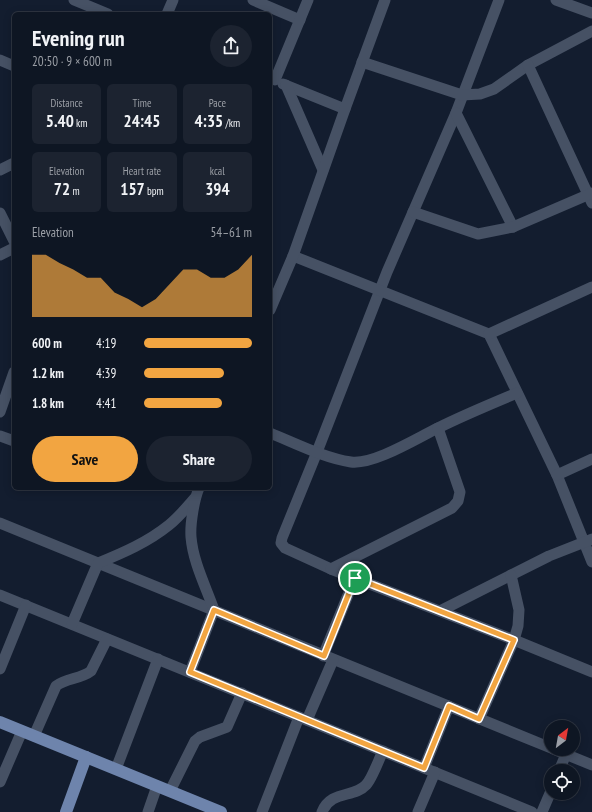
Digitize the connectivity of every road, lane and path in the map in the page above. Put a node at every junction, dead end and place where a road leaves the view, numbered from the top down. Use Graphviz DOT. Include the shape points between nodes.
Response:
graph roads {
  1 [pos="74,0"];
  2 [pos="173,0"];
  3 [pos="253,0"];
  4 [pos="308,0"];
  5 [pos="385,0"];
  6 [pos="499,0"];
  7 [pos="556,0"];
  8 [pos="103,12"];
  9 [pos="168,12"];
  10 [pos="592,13"];
  11 [pos="300,20"];
  12 [pos="592,31"];
  13 [pos="0,60"];
  14 [pos="362,62"];
  15 [pos="12,65"];
  16 [pos="528,65"];
  17 [pos="272,79"];
  18 [pos="286,85"];
  19 [pos="462,96"];
  20 [pos="345,109"];
  21 [pos="456,113"];
  22 [pos="12,165"];
  23 [pos="0,170"];
  24 [pos="323,170"];
  25 [pos="591,196"];
  26 [pos="0,212"];
  27 [pos="413,212"];
  28 [pos="513,227"];
  29 [pos="12,237"];
  30 [pos="12,249"];
  31 [pos="0,255"];
  32 [pos="293,256"];
  33 [pos="592,287"];
  34 [pos="380,291"];
  35 [pos="272,305"];
  36 [pos="488,334"];
  37 [pos="12,378"];
  38 [pos="517,393"];
  39 [pos="0,412"];
  40 [pos="438,428"];
  41 [pos="272,434"];
  42 [pos="0,436"];
  43 [pos="12,440"];
  44 [pos="317,452"];
  45 [pos="592,459"];
  46 [pos="557,475"];
  47 [pos="197,493"];
  48 [pos="0,523"];
  49 [pos="588,541"];
  50 [pos="98,562"];
  51 [pos="592,562"];
  52 [pos="331,569"];
  53 [pos="511,575"];
  54 [pos="355,578"];
  55 [pos="0,594"];
  56 [pos="26,605"];
  57 [pos="214,610"];
  58 [pos="440,611"];
  59 [pos="72,624"];
  60 [pos="108,638"];
  61 [pos="514,640"];
  62 [pos="328,658"];
  63 [pos="158,659"];
  64 [pos="0,669"];
  65 [pos="190,672"];
  66 [pos="592,672"];
  67 [pos="242,693"];
  68 [pos="449,706"];
  69 [pos="303,718"];
  70 [pos="479,719"];
  71 [pos="0,722"];
  72 [pos="22,731"];
  73 [pos="34,736"];
  74 [pos="544,746"];
  75 [pos="383,751"];
  76 [pos="571,756"];
  77 [pos="86,757"];
  78 [pos="592,765"];
  79 [pos="424,768"];
  80 [pos="116,769"];
  81 [pos="435,772"];
  82 [pos="0,782"];
  83 [pos="156,786"];
  84 [pos="170,791"];
  85 [pos="547,800"];
  86 [pos="512,808"];
  87 [pos="66,812"];
  88 [pos="148,812"];
  89 [pos="220,812"];
  90 [pos="262,812"];
  91 [pos="322,812"];
  92 [pos="418,812"];
  93 [pos="532,812"];
  94 [pos="542,812"];
  1 -- 8 [label="street"];
  2 -- 9 [label="street"];
  3 -- 11 [label="street"];
  4 -- 11 [label="street"];
  5 -- 14 [label="street"];
  6 -- 19 [label="street"];
  7 -- 10 [label="street"];
  11 -- 17 [label="street"];
  12 -- 16 [label="street"];
  13 -- 15 [label="street"];
  14 -- 19 [label="street"];
  14 -- 20 [label="street"];
  16 -- 19 [label="street" via="494,89"];
  16 -- 25 [label="street"];
  17 -- 18 [label="street"];
  18 -- 20 [label="street"];
  18 -- 24 [label="street"];
  19 -- 21 [label="street"];
  20 -- 24 [label="street"];
  21 -- 27 [label="street"];
  21 -- 28 [label="street"];
  22 -- 23 [label="street"];
  24 -- 32 [label="street"];
  25 -- 28 [label="street"];
  26 -- 29 [label="street"];
  27 -- 28 [label="street" via="478,234"];
  27 -- 34 [label="street"];
  30 -- 31 [label="street"];
  32 -- 34 [label="street"];
  32 -- 35 [label="street"];
  33 -- 36 [label="street"];
  34 -- 36 [label="street"];
  34 -- 44 [label="street"];
  36 -- 38 [label="street"];
  37 -- 39 [label="street"];
  38 -- 40 [label="street"];
  38 -- 46 [label="street"];
  40 -- 44 [label="street" via="368,460 352,462"];
  40 -- 52 [label="street" via="460,492 458,501 452,508"];
  41 -- 44 [label="street"];
  42 -- 43 [label="street"];
  44 -- 52 [label="street" via="281,543 285,548"];
  45 -- 46 [label="street"];
  46 -- 49 [label="street"];
  47 -- 50 [label="street" via="170,524 152,537"];
  47 -- 57 [label="street" via="191,536 197,564"];
  48 -- 50 [label="street"];
  49 -- 51 [label="street"];
  49 -- 53 [label="street" via="549,556"];
  50 -- 57 [label="street"];
  50 -- 59 [label="street"];
  52 -- 54 [label="street"];
  53 -- 58 [label="street"];
  53 -- 61 [label="street" via="519,610"];
  54 -- 58 [label="street"];
  54 -- 62 [label="street"];
  55 -- 56 [label="street"];
  56 -- 59 [label="street"];
  56 -- 64 [label="street"];
  57 -- 62 [label="street"];
  57 -- 65 [label="street"];
  58 -- 61 [label="street"];
  59 -- 60 [label="street"];
  60 -- 63 [label="street"];
  60 -- 73 [label="street" via="87,674 56,686"];
  61 -- 66 [label="street"];
  61 -- 70 [label="street"];
  62 -- 68 [label="street"];
  62 -- 69 [label="street"];
  63 -- 65 [label="street"];
  63 -- 80 [label="street"];
  65 -- 67 [label="street"];
  67 -- 69 [label="street"];
  67 -- 84 [label="street" via="227,727 200,737 192,745"];
  68 -- 70 [label="street"];
  68 -- 79 [label="street"];
  69 -- 75 [label="street"];
  69 -- 90 [label="street"];
  70 -- 74 [label="street"];
  71 -- 72 [label="main road"];
  72 -- 73 [label="main road"];
  72 -- 82 [label="street"];
  73 -- 77 [label="main road"];
  75 -- 79 [label="street"];
  75 -- 91 [label="street" via="366,785 331,800"];
  76 -- 78 [label="street"];
  77 -- 80 [label="main road"];
  77 -- 87 [label="main road"];
  79 -- 81 [label="street"];
  80 -- 83 [label="main road"];
  81 -- 86 [label="street"];
  81 -- 92 [label="street"];
  83 -- 84 [label="main road"];
  83 -- 88 [label="street"];
  84 -- 89 [label="main road"];
  85 -- 94 [label="street"];
  86 -- 93 [label="street"];
}
